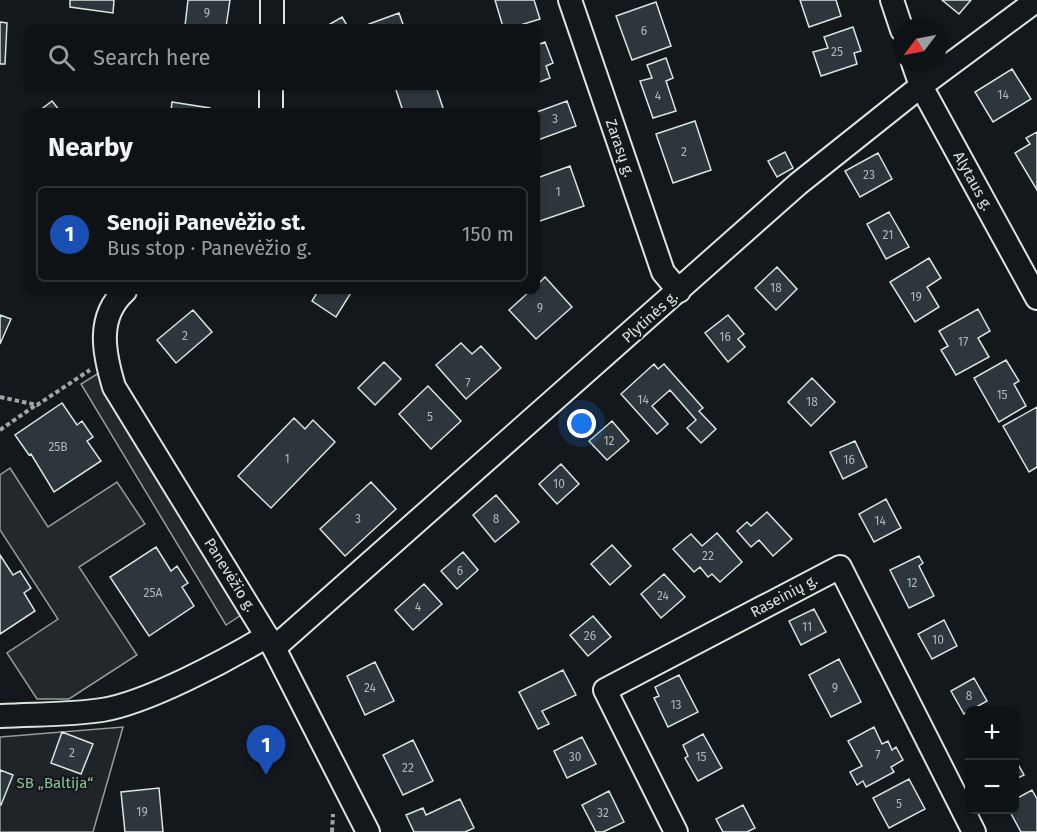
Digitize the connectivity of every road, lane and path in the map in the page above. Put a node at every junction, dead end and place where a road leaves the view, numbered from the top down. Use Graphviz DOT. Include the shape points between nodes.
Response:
graph roads {
  1 [pos="272,0"];
  2 [pos="570,0"];
  3 [pos="892,0"];
  4 [pos="1037,0"];
  5 [pos="898,18"];
  6 [pos="272,24"];
  7 [pos="916,72"];
  8 [pos="921,86"];
  9 [pos="271,90"];
  10 [pos="270,108"];
  11 [pos="679,291"];
  12 [pos="122,294"];
  13 [pos="1037,298"];
  14 [pos="99,364"];
  15 [pos="0,397"];
  16 [pos="37,405"];
  17 [pos="0,430"];
  18 [pos="270,642"];
  19 [pos="0,716"];
  20 [pos="333,814"];
  21 [pos="332,832"];
  22 [pos="368,832"];
  23 [pos="676,832"];
  24 [pos="974,832"];
  1 -- 6 [label="street"];
  2 -- 11 [label="street, Zarasų g." via="663,272"];
  3 -- 5 [label="street"];
  4 -- 8 [label="street, Plytinės g."];
  7 -- 8 [label="street, Alytaus g."];
  8 -- 11 [label="street, Plytinės g." via="798,184"];
  8 -- 13 [label="street, Alytaus g."];
  9 -- 10 [label="street"];
  11 -- 18 [label="street, Plytinės g."];
  12 -- 18 [label="street, Panevėžio g." via="107,318 104,353 114,387"];
  14 -- 16 [label="path"];
  15 -- 16 [label="path"];
  16 -- 17 [label="path"];
  18 -- 19 [label="street, Plytinės g." via="125,704 103,710"];
  18 -- 22 [label="street, Panevėžio g."];
  20 -- 21 [label="path"];
  23 -- 24 [label="street, Raseinių g." via="605,690 840,567"];
}
